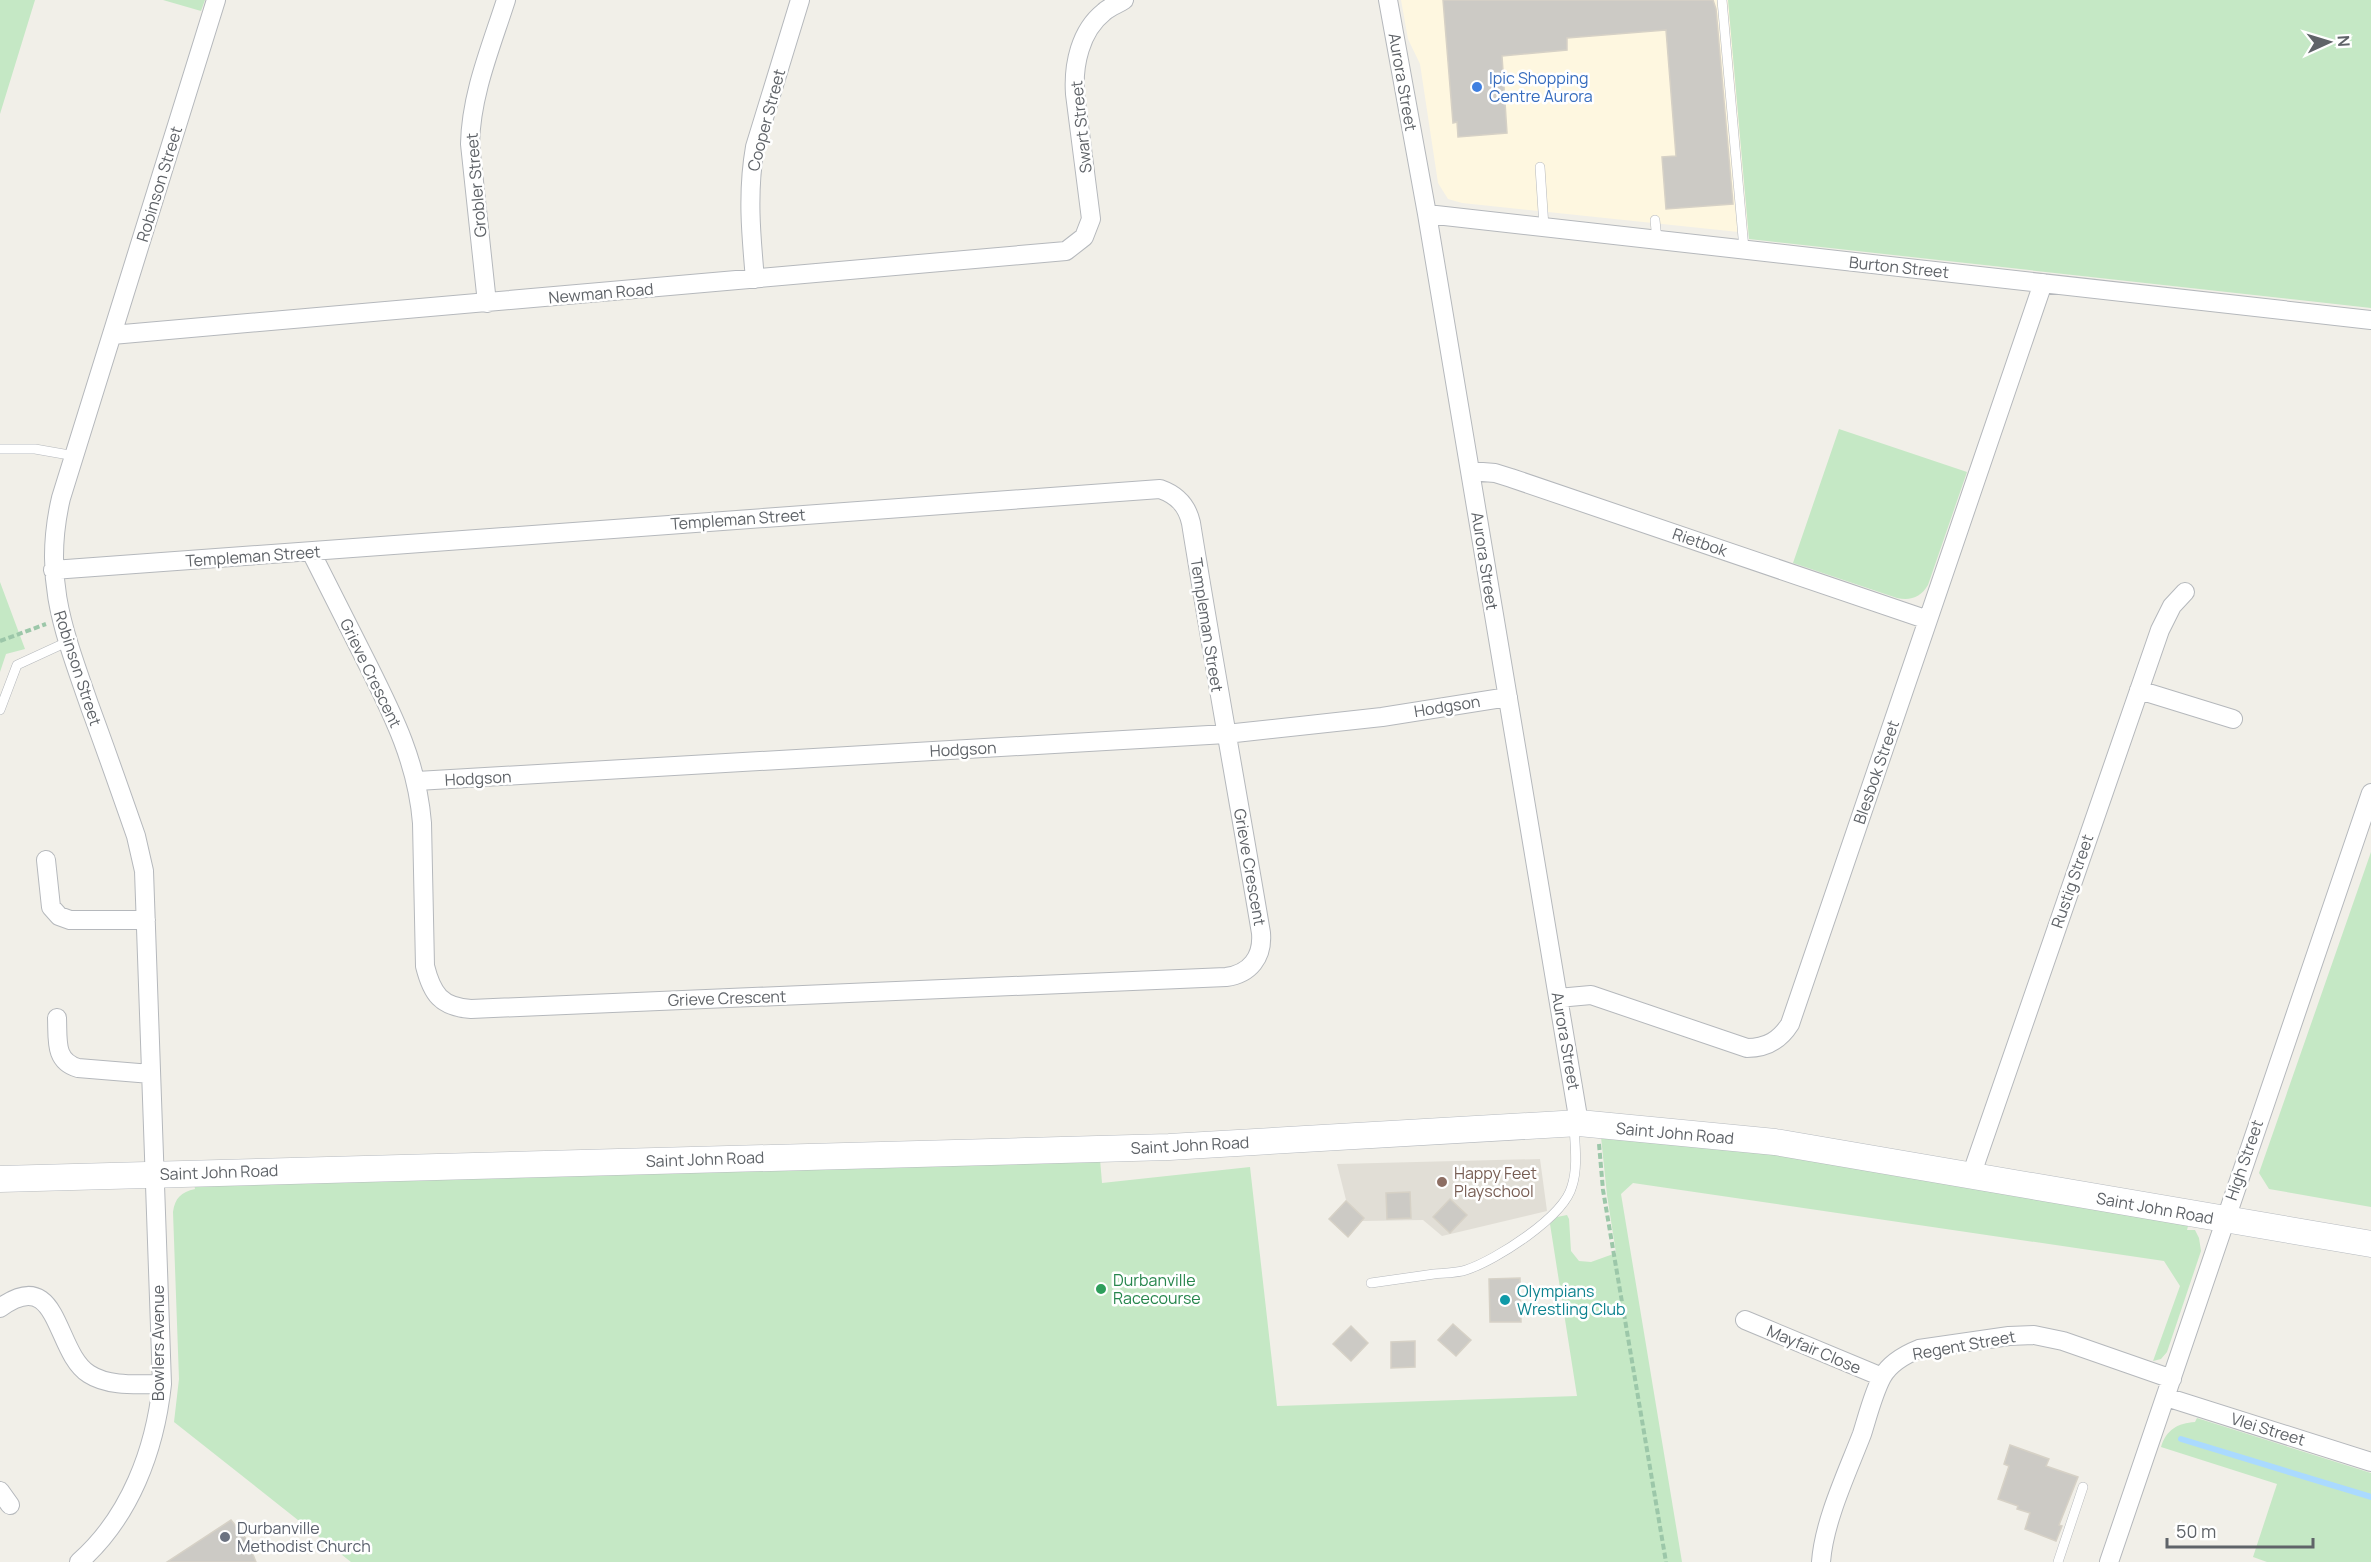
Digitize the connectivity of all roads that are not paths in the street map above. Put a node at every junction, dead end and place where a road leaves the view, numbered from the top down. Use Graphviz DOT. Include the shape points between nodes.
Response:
graph roads {
  1 [pos="216,0"];
  2 [pos="506,0"];
  3 [pos="800,0"];
  4 [pos="1124,0"];
  5 [pos="1388,0"];
  6 [pos="1722,0"];
  7 [pos="1540,167"];
  8 [pos="1426,214"];
  9 [pos="1655,220"];
  10 [pos="1544,227"];
  11 [pos="1084,237"];
  12 [pos="1657,240"];
  13 [pos="1744,249"];
  14 [pos="755,279"];
  15 [pos="2043,283"];
  16 [pos="487,303"];
  17 [pos="2371,320"];
  18 [pos="112,335"];
  19 [pos="0,449"];
  20 [pos="75,456"];
  21 [pos="1470,471"];
  22 [pos="311,552"];
  23 [pos="53,570"];
  24 [pos="2185,592"];
  25 [pos="1928,620"];
  26 [pos="67,642"];
  27 [pos="2139,690"];
  28 [pos="1508,697"];
  29 [pos="0,710"];
  30 [pos="2233,719"];
  31 [pos="1227,734"];
  32 [pos="417,781"];
  33 [pos="2371,793"];
  34 [pos="46,860"];
  35 [pos="146,920"];
  36 [pos="1558,998"];
  37 [pos="57,1018"];
  38 [pos="151,1074"];
  39 [pos="1583,1124"];
  40 [pos="154,1174"];
  41 [pos="1971,1176"];
  42 [pos="0,1179"];
  43 [pos="2224,1219"];
  44 [pos="2371,1244"];
  45 [pos="1371,1283"];
  46 [pos="0,1308"];
  47 [pos="1745,1320"];
  48 [pos="1882,1377"];
  49 [pos="2172,1379"];
  50 [pos="162,1384"];
  51 [pos="2166,1397"];
  52 [pos="2371,1462"];
  53 [pos="2083,1486"];
  54 [pos="79,1562"];
  55 [pos="1821,1562"];
  56 [pos="2058,1562"];
  57 [pos="2109,1562"];
  1 -- 18 [label="street, Robinson Street"];
  2 -- 16 [label="street, Grobler Street" via="470,127"];
  3 -- 14 [label="street, Cooper Street" via="755,147 750,214"];
  4 -- 11 [label="street, Swart Street" via="1104,11 1092,25 1076,67 1075,94 1091,219"];
  5 -- 8 [label="street, Aurora Street"];
  6 -- 13 [label="lane"];
  7 -- 10 [label="lane"];
  8 -- 10 [label="street, Burton Street"];
  8 -- 21 [label="street, Aurora Street"];
  9 -- 12 [label="lane"];
  10 -- 12 [label="street, Burton Street"];
  11 -- 14 [label="street, Newman Road" via="1073,248 1059,253"];
  12 -- 13 [label="street, Burton Street"];
  13 -- 15 [label="street, Burton Street"];
  14 -- 16 [label="street, Newman Road"];
  15 -- 17 [label="street, Burton Street"];
  15 -- 25 [label="street, Blesbok Street"];
  16 -- 18 [label="street, Newman Road"];
  18 -- 20 [label="street, Robinson Street"];
  19 -- 20 [label="lane" via="35,449"];
  20 -- 23 [label="street, Robinson Street" via="56,518"];
  21 -- 25 [label="street, Rietbok" via="1511,478"];
  21 -- 28 [label="street, Aurora Street"];
  22 -- 23 [label="street, Templeman Street"];
  22 -- 31 [label="street, Templeman Street" via="1160,489 1174,495 1189,515"];
  22 -- 32 [label="street, Grieve Crescent" via="388,706"];
  23 -- 26 [label="street, Robinson Street"];
  24 -- 27 [label="street, Rustig Street" via="2172,606 2160,630"];
  25 -- 36 [label="street, Blesbok Street" via="1790,1024 1780,1037 1765,1046 1748,1048 1591,995"];
  26 -- 29 [label="lane" via="17,665"];
  26 -- 35 [label="street, Robinson Street" via="140,848"];
  27 -- 30 [label="street"];
  27 -- 41 [label="street, Rustig Street"];
  28 -- 31 [label="street, Hodgson" via="1382,717"];
  28 -- 36 [label="street, Aurora Street"];
  31 -- 32 [label="street, Hodgson"];
  31 -- 32 [label="street, Grieve Crescent" via="1262,943 1248,969 1226,977 455,1008 435,992 425,966 422,823"];
  33 -- 43 [label="street, High Street"];
  34 -- 35 [label="street" via="51,907 59,916 70,920"];
  35 -- 38 [label="street, Robinson Street"];
  36 -- 39 [label="street, Aurora Street"];
  37 -- 38 [label="street" via="59,1050 68,1065"];
  38 -- 40 [label="street, Robinson Street"];
  39 -- 40 [label="main road, Saint John Road" via="1169,1147"];
  39 -- 41 [label="main road, Saint John Road" via="1775,1142"];
  39 -- 45 [label="lane" via="1567,1198 1527,1235 1466,1270"];
  40 -- 42 [label="main road, Saint John Road"];
  40 -- 50 [label="street, Bowlers Avenue"];
  41 -- 43 [label="main road, Saint John Road"];
  43 -- 44 [label="main road, Saint John Road"];
  43 -- 49 [label="street, High Street"];
  46 -- 50 [label="street" via="17,1298 41,1299 52,1310 74,1360 88,1374 114,1383"];
  47 -- 48 [label="street, Mayfair Close"];
  48 -- 49 [label="street, Regent Street" via="1898,1359 1919,1349 2021,1334 2049,1337"];
  48 -- 55 [label="street, Regent Street" via="1832,1516"];
  49 -- 51 [label="street, High Street"];
  50 -- 54 [label="street, Bowlers Avenue" via="155,1431 140,1475 116,1518"];
  51 -- 52 [label="street, Vlei Street"];
  51 -- 57 [label="street, High Street"];
  53 -- 56 [label="lane"];
}
